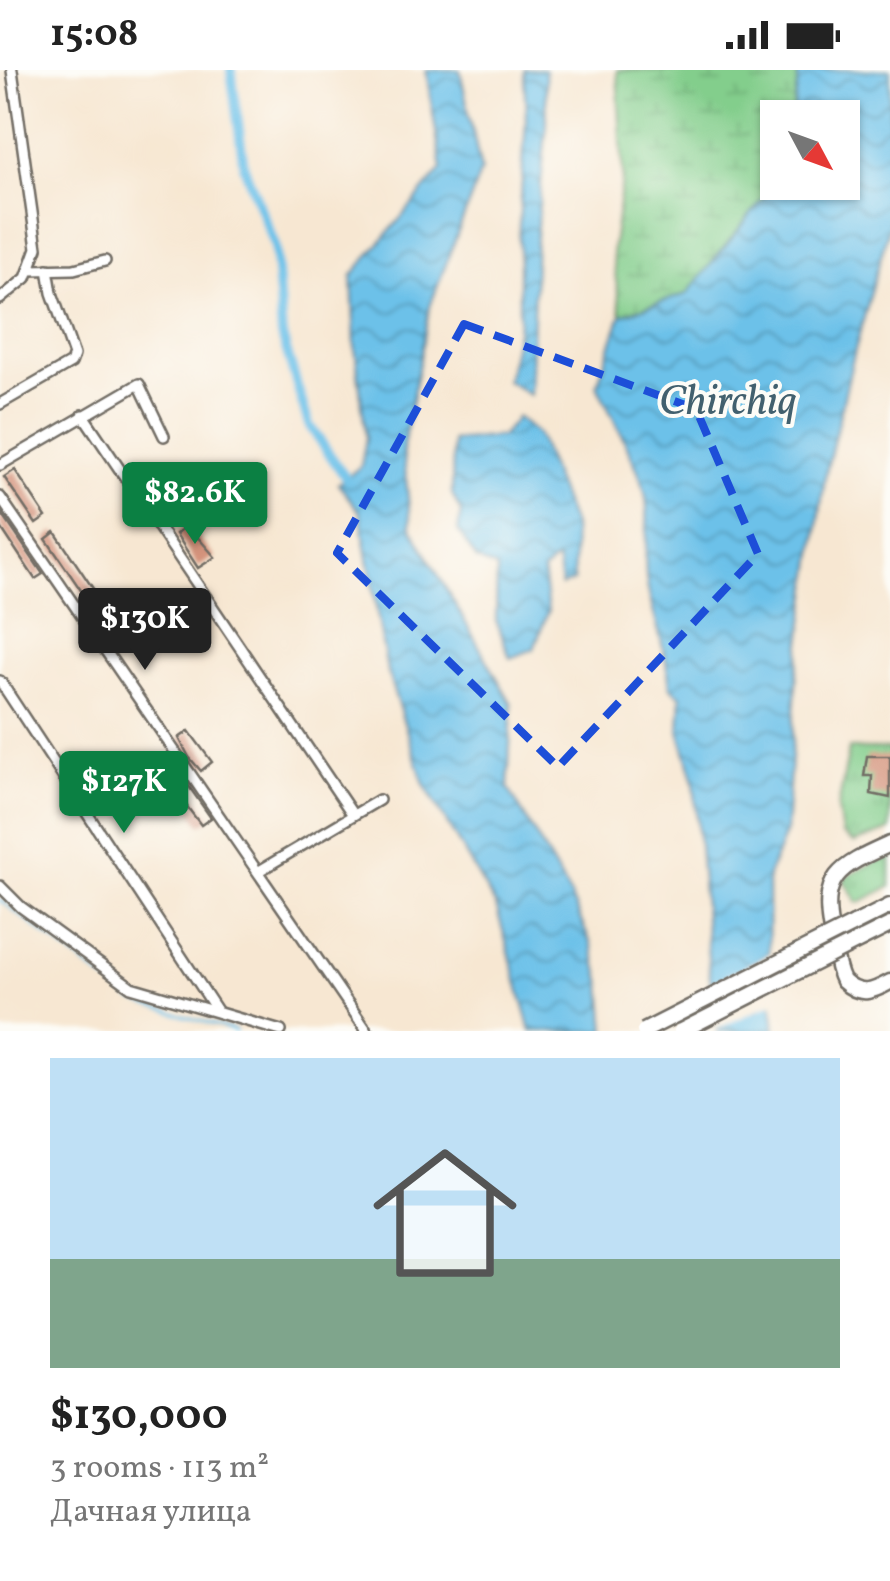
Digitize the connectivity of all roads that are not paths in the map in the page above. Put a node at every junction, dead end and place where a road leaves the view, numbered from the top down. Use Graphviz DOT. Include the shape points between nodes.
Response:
graph roads {
  1 [pos="12,70"];
  2 [pos="105,261"];
  3 [pos="48,269"];
  4 [pos="30,270"];
  5 [pos="0,299"];
  6 [pos="0,404"];
  7 [pos="83,415"];
  8 [pos="164,436"];
  9 [pos="0,465"];
  10 [pos="0,496"];
  11 [pos="0,681"];
  12 [pos="379,800"];
  13 [pos="353,815"];
  14 [pos="890,844"];
  15 [pos="258,871"];
  16 [pos="0,886"];
  17 [pos="890,906"];
  18 [pos="890,925"];
  19 [pos="890,982"];
  20 [pos="218,1012"];
  21 [pos="281,1031"];
  22 [pos="367,1031"];
  23 [pos="644,1031"];
  24 [pos="681,1031"];
  1 -- 4 [label="street" via="37,248"];
  2 -- 3 [label="street"];
  3 -- 4 [label="street"];
  3 -- 6 [label="street" via="74,355 71,364"];
  4 -- 5 [label="street"];
  7 -- 8 [label="street" via="138,384"];
  7 -- 9 [label="street"];
  7 -- 13 [label="street"];
  10 -- 15 [label="street"];
  11 -- 20 [label="street"];
  12 -- 13 [label="street"];
  13 -- 15 [label="street"];
  14 -- 19 [label="highway" via="844,868 826,904 844,981 867,993"];
  15 -- 22 [label="street"];
  16 -- 20 [label="street" via="131,987"];
  17 -- 23 [label="highway, bridge"];
  18 -- 24 [label="highway, bridge"];
  20 -- 21 [label="street"];
}
